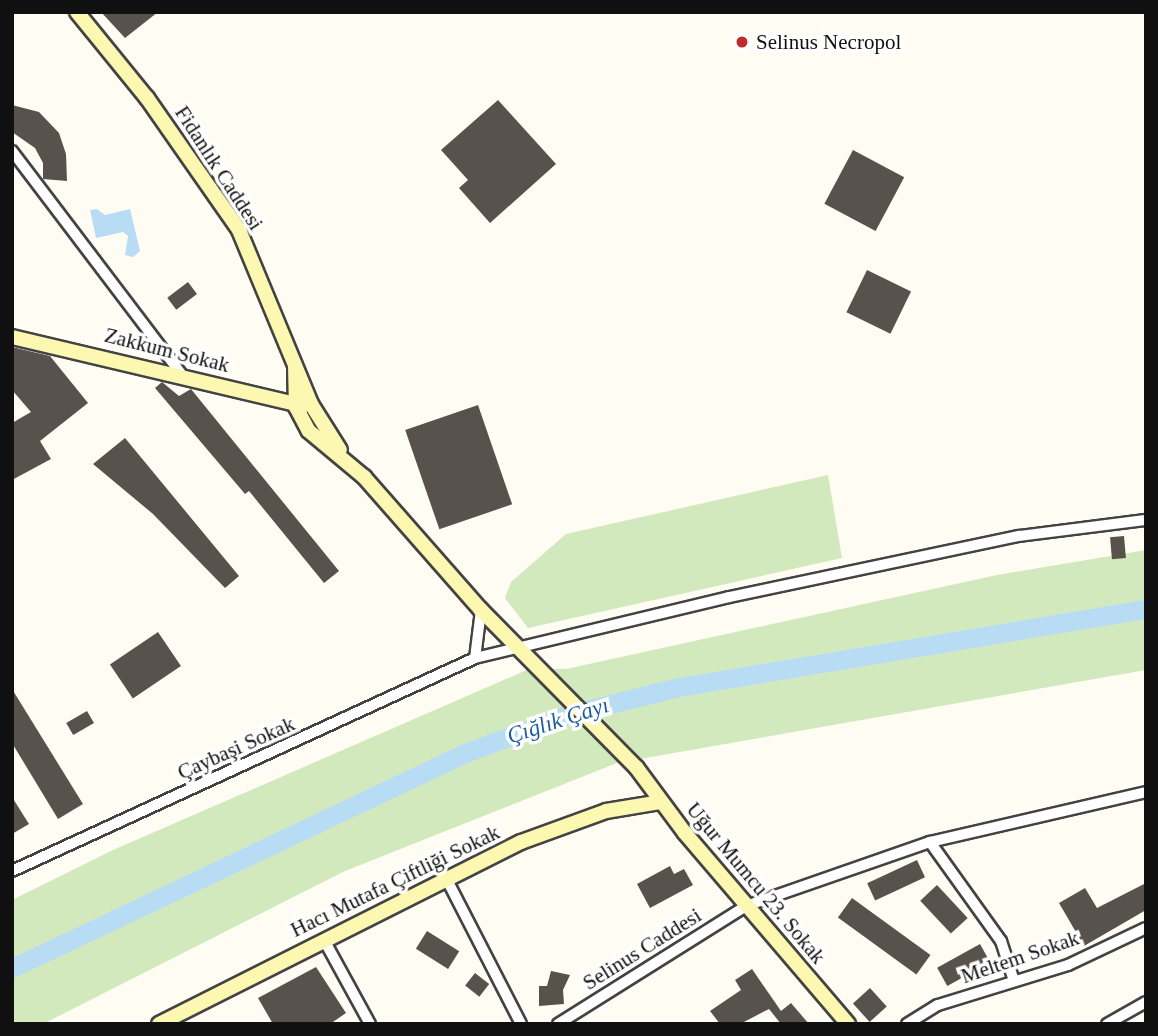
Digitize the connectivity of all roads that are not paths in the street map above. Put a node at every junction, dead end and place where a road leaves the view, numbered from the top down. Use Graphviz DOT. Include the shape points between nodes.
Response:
graph roads {
  1 [pos="77,12"];
  2 [pos="12,151"];
  3 [pos="12,337"];
  4 [pos="181,374"];
  5 [pos="304,406"];
  6 [pos="1146,520"];
  7 [pos="481,610"];
  8 [pos="522,649"];
  9 [pos="475,658"];
  10 [pos="1146,792"];
  11 [pos="661,802"];
  12 [pos="930,842"];
  13 [pos="12,871"];
  14 [pos="445,876"];
  15 [pos="746,906"];
  16 [pos="1146,928"];
  17 [pos="324,940"];
  18 [pos="1013,979"];
  19 [pos="1146,1002"];
  20 [pos="159,1024"];
  21 [pos="370,1024"];
  22 [pos="521,1024"];
  23 [pos="558,1024"];
  24 [pos="848,1024"];
  25 [pos="907,1024"];
  26 [pos="1107,1024"];
  1 -- 5 [label="street, Fidanlık Caddesi" via="147,97 239,230 295,366"];
  2 -- 4 [label="street"];
  3 -- 4 [label="street, Zakkum Sokak"];
  4 -- 5 [label="street, Zakkum Sokak"];
  5 -- 7 [label="street" via="309,431 346,460"];
  6 -- 8 [label="street, Çaybaşi Sokak" via="1019,536 729,597"];
  7 -- 8 [label="street"];
  7 -- 9 [label="street"];
  8 -- 9 [label="street, Çaybaşi Sokak"];
  8 -- 11 [label="street, Uğur Mumcu 23. Sokak" via="636,767"];
  9 -- 13 [label="street, Çaybaşi Sokak"];
  10 -- 12 [label="street, Selinus Caddesi"];
  11 -- 14 [label="street, Hacı Mutafa Çiftliği Sokak" via="606,811"];
  11 -- 15 [label="street, Uğur Mumcu 23. Sokak"];
  12 -- 15 [label="street, Selinus Caddesi"];
  12 -- 18 [label="street" via="1002,941"];
  14 -- 17 [label="street, Hacı Mutafa Çiftliği Sokak"];
  14 -- 22 [label="street"];
  15 -- 23 [label="street, Selinus Caddesi"];
  15 -- 24 [label="street, Uğur Mumcu 23. Sokak"];
  16 -- 18 [label="street, Meltem Sokak" via="1068,965"];
  17 -- 20 [label="street, Hacı Mutafa Çiftliği Sokak"];
  17 -- 21 [label="street"];
  18 -- 25 [label="street, Meltem Sokak" via="938,1005"];
  19 -- 26 [label="street"];
}
